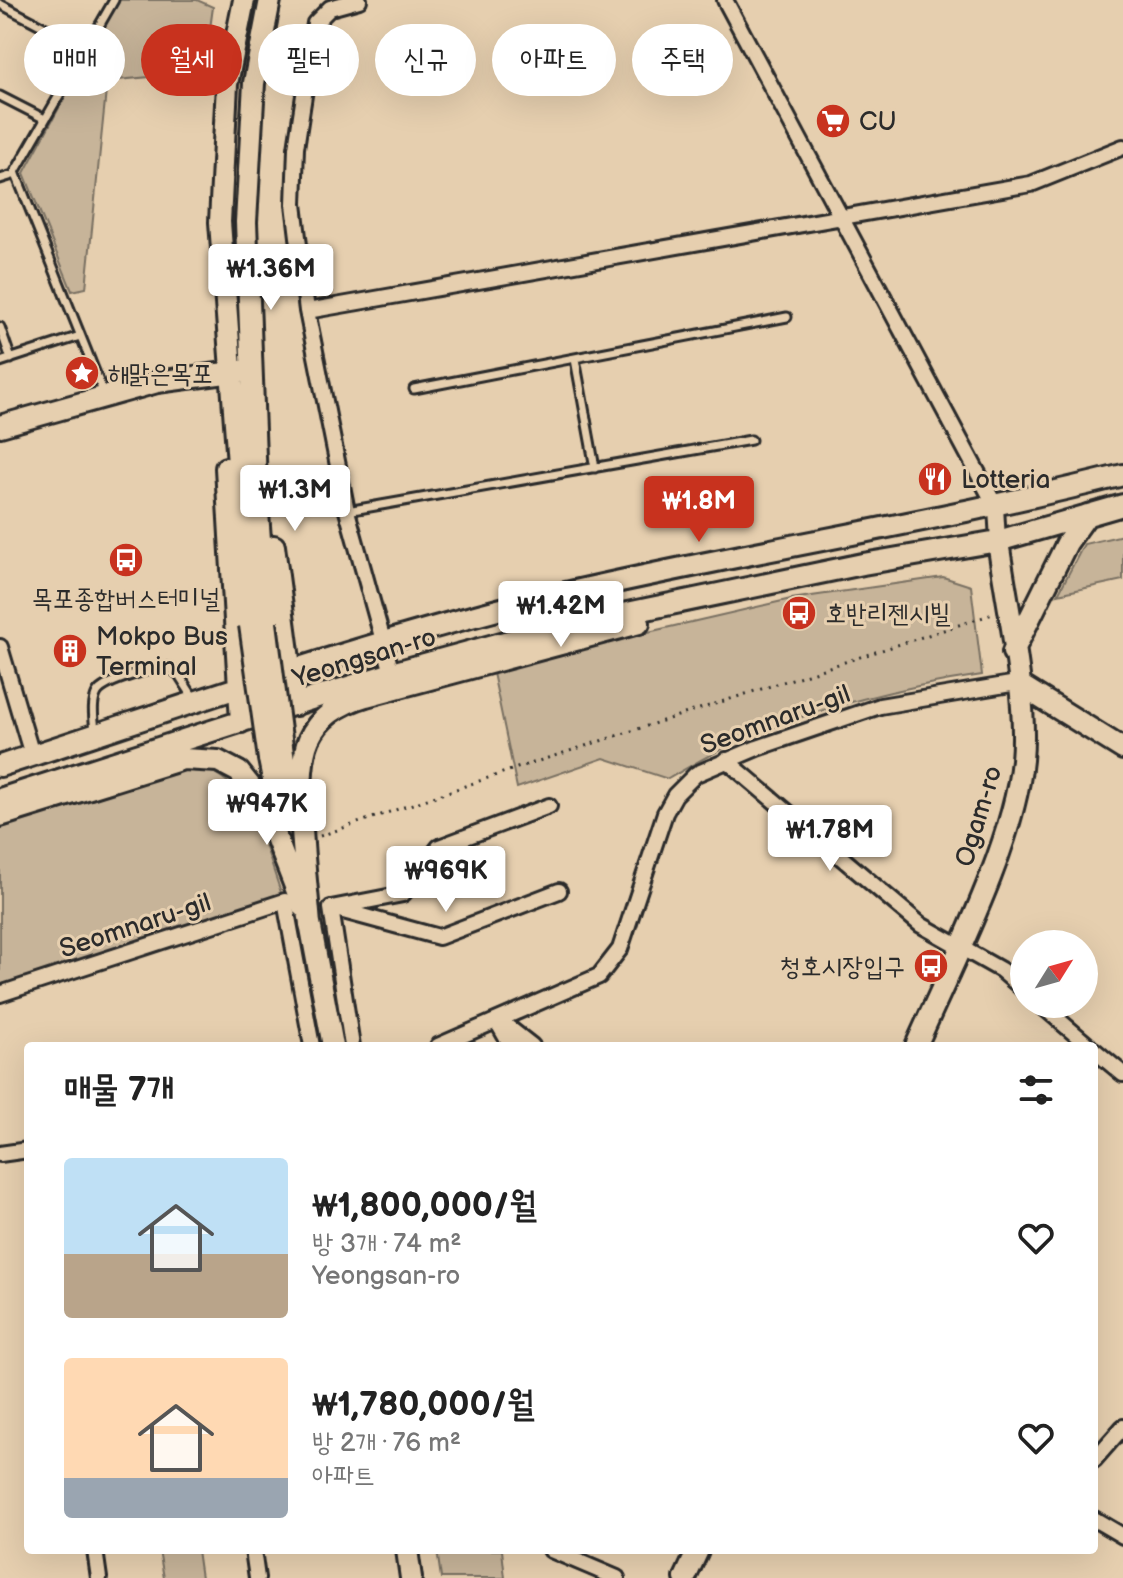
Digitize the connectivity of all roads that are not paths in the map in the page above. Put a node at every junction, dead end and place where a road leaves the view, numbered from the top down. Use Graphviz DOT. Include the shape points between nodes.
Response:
graph roads {
  1 [pos="114,0"];
  2 [pos="244,0"];
  3 [pos="270,0"];
  4 [pos="359,0"];
  5 [pos="725,0"];
  6 [pos="0,4"];
  7 [pos="330,4"];
  8 [pos="38,24"];
  9 [pos="100,24"];
  10 [pos="0,96"];
  11 [pos="58,96"];
  12 [pos="45,119"];
  13 [pos="1123,147"];
  14 [pos="16,174"];
  15 [pos="0,179"];
  16 [pos="839,218"];
  17 [pos="307,311"];
  18 [pos="787,317"];
  19 [pos="0,327"];
  20 [pos="80,336"];
  21 [pos="11,359"];
  22 [pos="575,359"];
  23 [pos="0,362"];
  24 [pos="251,371"];
  25 [pos="230,372"];
  26 [pos="414,389"];
  27 [pos="104,394"];
  28 [pos="0,426"];
  29 [pos="751,440"];
  30 [pos="595,468"];
  31 [pos="1123,475"];
  32 [pos="1123,505"];
  33 [pos="996,507"];
  34 [pos="347,511"];
  35 [pos="1087,515"];
  36 [pos="998,541"];
  37 [pos="863,564"];
  38 [pos="258,624"];
  39 [pos="384,641"];
  40 [pos="0,647"];
  41 [pos="1013,652"];
  42 [pos="290,671"];
  43 [pos="392,673"];
  44 [pos="1017,683"];
  45 [pos="237,689"];
  46 [pos="196,702"];
  47 [pos="295,705"];
  48 [pos="241,722"];
  49 [pos="95,735"];
  50 [pos="1123,749"];
  51 [pos="32,755"];
  52 [pos="726,760"];
  53 [pos="0,766"];
  54 [pos="0,799"];
  55 [pos="549,806"];
  56 [pos="0,816"];
  57 [pos="559,891"];
  58 [pos="331,908"];
  59 [pos="310,925"];
  60 [pos="960,945"];
  61 [pos="1010,978"];
  62 [pos="0,994"];
  63 [pos="1057,1018"];
  64 [pos="499,1021"];
  65 [pos="311,1042"];
  66 [pos="332,1042"];
  67 [pos="351,1042"];
  68 [pos="448,1042"];
  69 [pos="509,1042"];
  70 [pos="527,1042"];
  71 [pos="918,1042"];
  72 [pos="1085,1042"];
  73 [pos="1098,1053"];
  74 [pos="1123,1074"];
  75 [pos="24,1151"];
  76 [pos="0,1154"];
  77 [pos="1123,1427"];
  78 [pos="1098,1455"];
  79 [pos="1098,1521"];
  80 [pos="1123,1536"];
  81 [pos="96,1554"];
  82 [pos="254,1554"];
  83 [pos="407,1554"];
  84 [pos="560,1554"];
  85 [pos="696,1554"];
  86 [pos="407,1577"];
  87 [pos="99,1578"];
  88 [pos="257,1578"];
  89 [pos="617,1578"];
  90 [pos="685,1578"];
  1 -- 9 [label="lane"];
  2 -- 25 [label="street" via="227,84 220,222"];
  3 -- 24 [label="street" via="254,83 246,222"];
  4 -- 7 [label="street"];
  5 -- 16 [label="street"];
  6 -- 8 [label="lane"];
  7 -- 17 [label="street" via="315,23 296,148 294,204"];
  10 -- 12 [label="lane"];
  11 -- 12 [label="lane"];
  12 -- 14 [label="lane"];
  13 -- 16 [label="street" via="1031,184"];
  14 -- 15 [label="lane"];
  14 -- 20 [label="lane"];
  16 -- 17 [label="street"];
  16 -- 33 [label="street"];
  17 -- 34 [label="street"];
  18 -- 22 [label="lane"];
  19 -- 21 [label="lane"];
  20 -- 21 [label="lane"];
  20 -- 27 [label="lane"];
  21 -- 23 [label="lane"];
  22 -- 26 [label="lane"];
  22 -- 30 [label="lane"];
  24 -- 25 [label="street"];
  24 -- 38 [label="street"];
  24 -- 42 [label="street" via="265,415"];
  25 -- 27 [label="street"];
  25 -- 38 [label="street"];
  25 -- 45 [label="street" via="224,434"];
  27 -- 28 [label="street"];
  29 -- 30 [label="lane"];
  30 -- 34 [label="lane"];
  31 -- 33 [label="street, Yeongsan-ro"];
  32 -- 35 [label="street, Yeongsan-ro"];
  33 -- 36 [label="street"];
  33 -- 39 [label="street, Yeongsan-ro" via="550,597"];
  34 -- 39 [label="street"];
  35 -- 36 [label="street, Yeongsan-ro"];
  35 -- 41 [label="street" via="1067,543"];
  36 -- 37 [label="street, Yeongsan-ro"];
  36 -- 41 [label="street, Ogam-ro"];
  37 -- 43 [label="street, Yeongsan-ro" via="560,627"];
  37 -- 59 [label="street" via="342,704 313,731 305,751"];
  38 -- 59 [label="street, bridge" via="276,757"];
  39 -- 42 [label="street, Yeongsan-ro"];
  39 -- 43 [label="street"];
  40 -- 51 [label="street"];
  41 -- 44 [label="street, Ogam-ro"];
  42 -- 45 [label="street, Yeongsan-ro"];
  42 -- 47 [label="street"];
  43 -- 47 [label="street, Yeongsan-ro"];
  44 -- 50 [label="street"];
  44 -- 52 [label="street, Seomnaru-gil" via="880,706"];
  44 -- 60 [label="street, Ogam-ro" via="1022,729 1018,784"];
  45 -- 46 [label="street, Yeongsan-ro"];
  45 -- 48 [label="street"];
  46 -- 49 [label="street, Yeongsan-ro"];
  46 -- 49 [label="lane" via="169,667 108,683 94,701"];
  47 -- 48 [label="street, Yeongsan-ro"];
  48 -- 54 [label="street, Yeongsan-ro"];
  49 -- 51 [label="street, Yeongsan-ro"];
  51 -- 53 [label="street, Yeongsan-ro"];
  52 -- 60 [label="street" via="921,925"];
  52 -- 64 [label="street, Seomnaru-gil" via="696,774 675,795 620,949 608,968"];
  55 -- 58 [label="street" via="439,847 403,894"];
  56 -- 59 [label="street" via="183,759 218,761 239,772 262,801"];
  57 -- 58 [label="street" via="439,937"];
  58 -- 67 [label="street"];
  59 -- 66 [label="street"];
  60 -- 61 [label="street"];
  60 -- 71 [label="street, Ogam-ro"];
  62 -- 65 [label="street, Seomnaru-gil" via="285,901"];
  63 -- 72 [label="street"];
  64 -- 68 [label="street, Seomnaru-gil"];
  64 -- 69 [label="street"];
  64 -- 70 [label="street"];
  73 -- 74 [label="street"];
  75 -- 76 [label="street"];
  77 -- 78 [label="street"];
  79 -- 80 [label="street"];
  81 -- 87 [label="street"];
  82 -- 88 [label="street"];
  83 -- 86 [label="street"];
  84 -- 89 [label="street"];
  85 -- 90 [label="street"];
}
